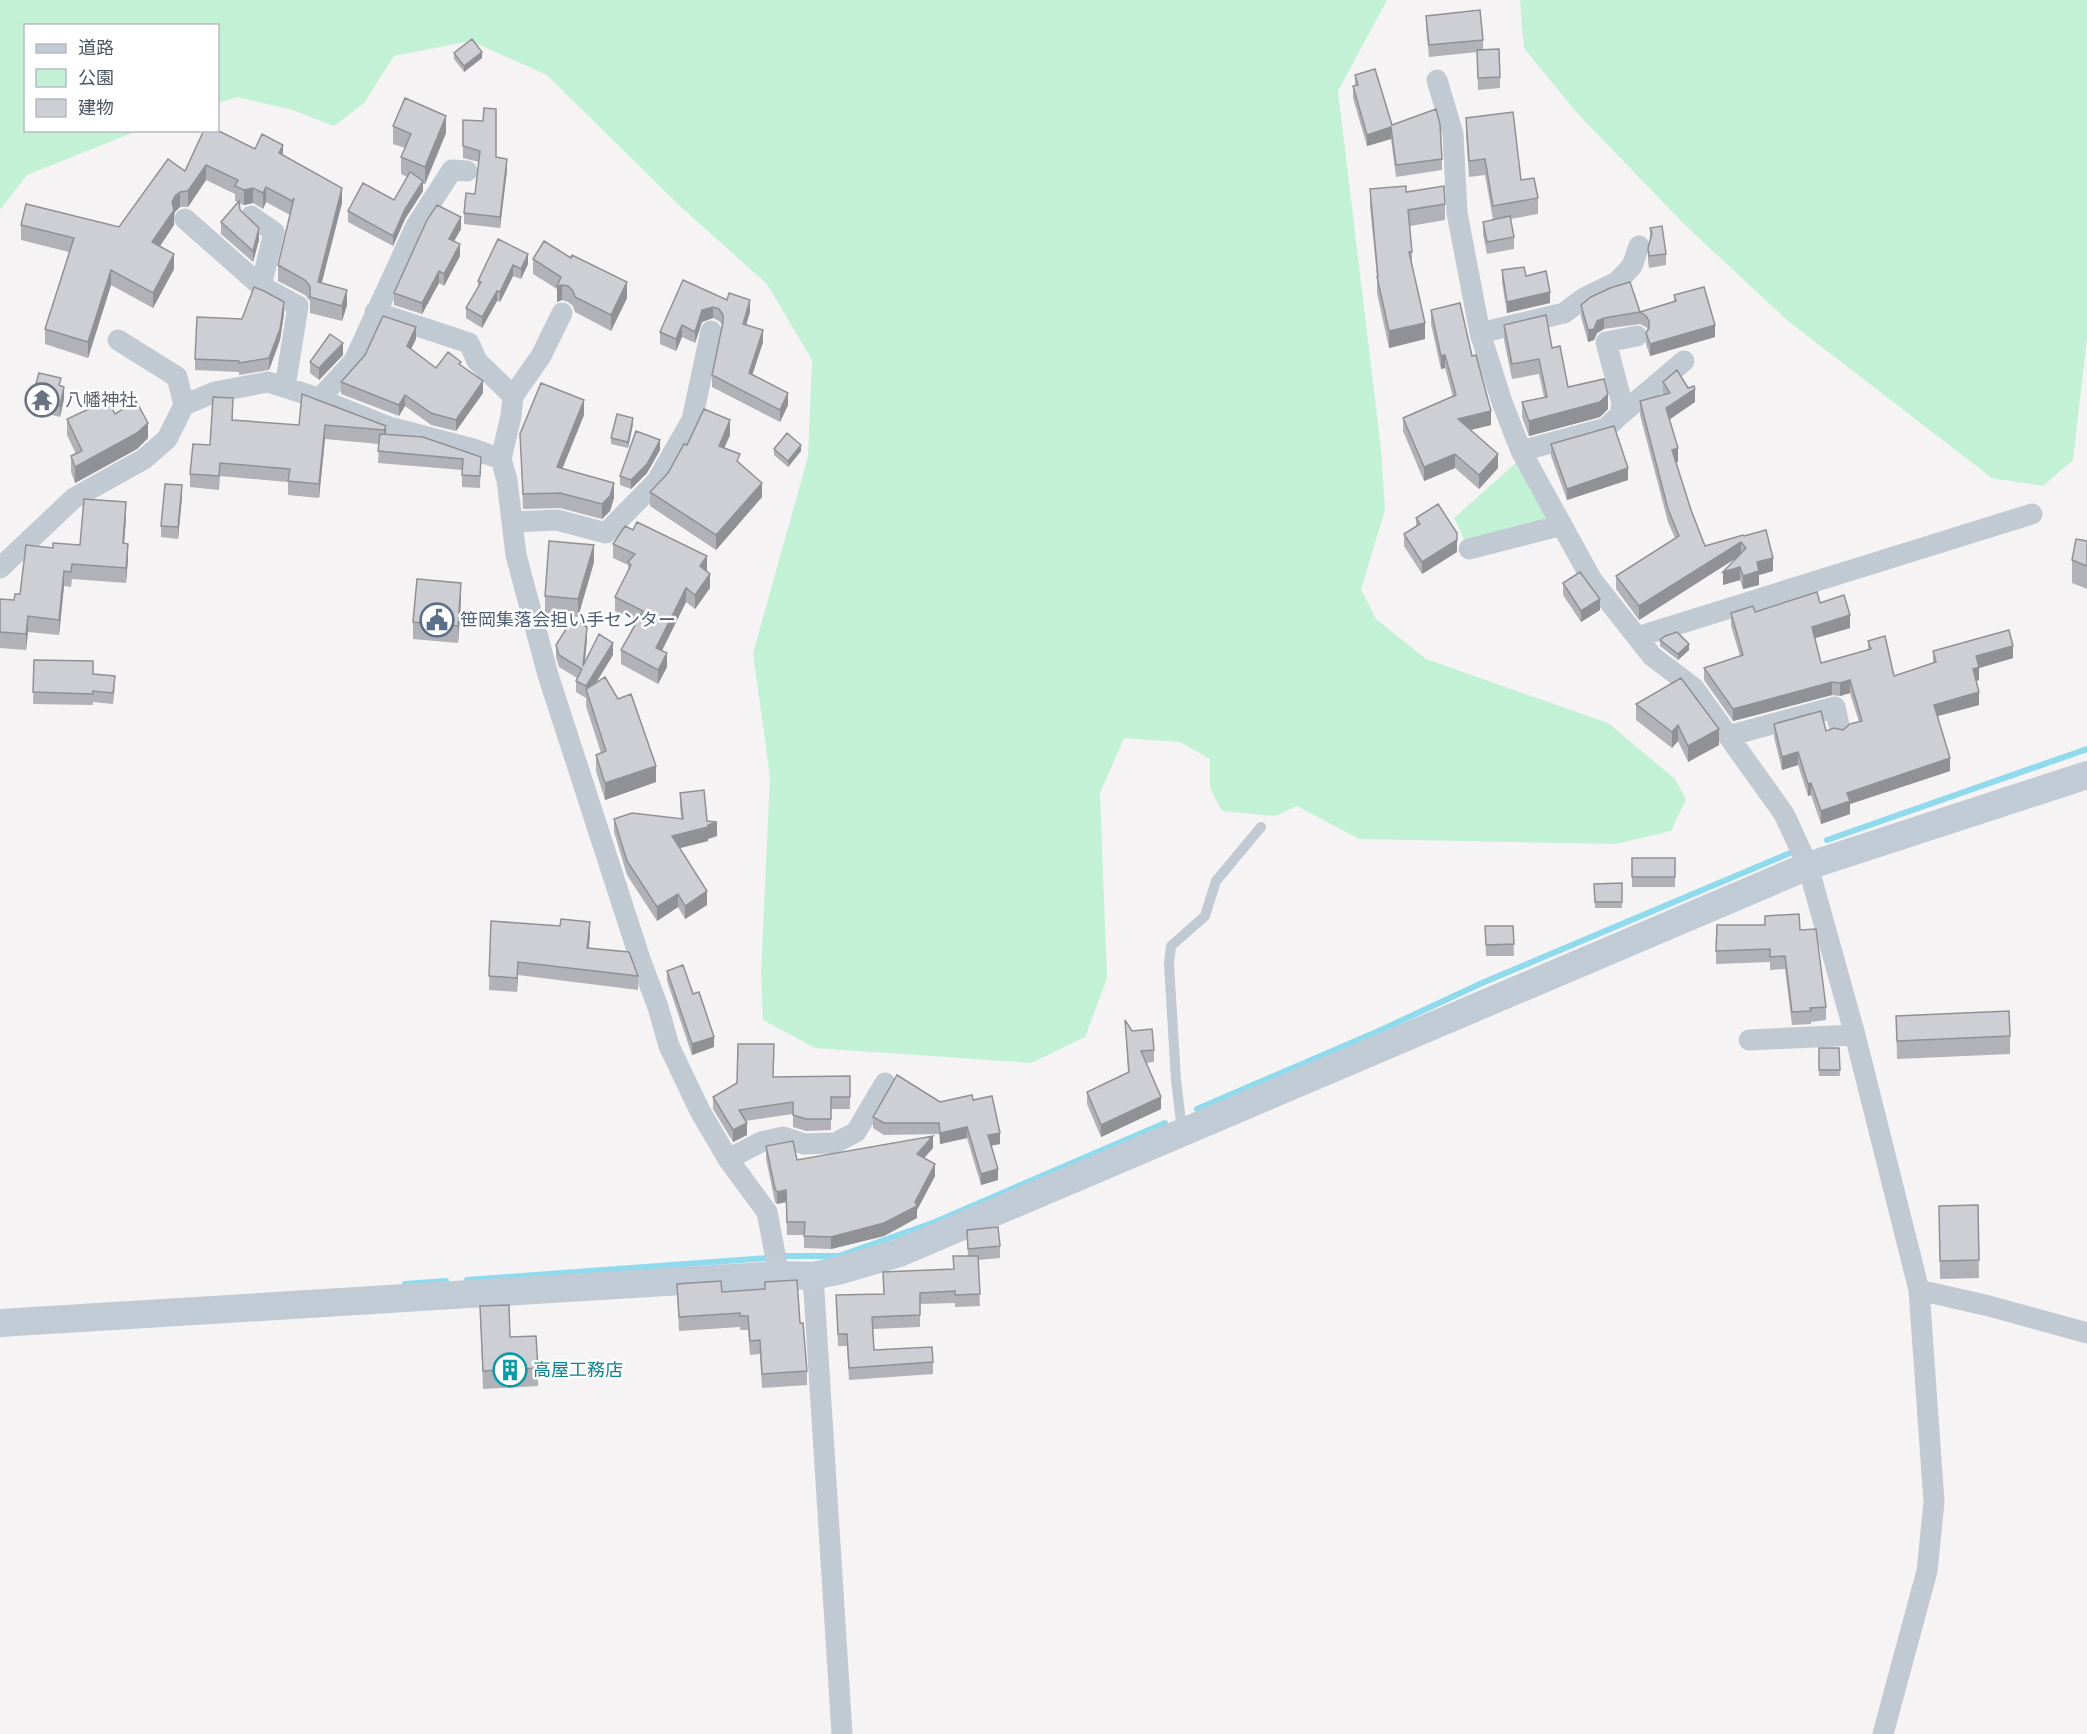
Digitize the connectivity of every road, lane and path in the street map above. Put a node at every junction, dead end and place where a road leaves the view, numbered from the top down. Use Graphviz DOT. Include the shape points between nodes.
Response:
graph roads {
  1 [pos="1437,80"];
  2 [pos="467,171"];
  3 [pos="251,216"];
  4 [pos="185,219"];
  5 [pos="1639,246"];
  6 [pos="261,286"];
  7 [pos="375,312"];
  8 [pos="562,313"];
  9 [pos="711,331"];
  10 [pos="1480,333"];
  11 [pos="1637,336"];
  12 [pos="118,340"];
  13 [pos="1684,361"];
  14 [pos="285,387"];
  15 [pos="513,396"];
  16 [pos="319,399"];
  17 [pos="184,405"];
  18 [pos="1620,415"];
  19 [pos="1521,451"];
  20 [pos="501,459"];
  21 [pos="2032,514"];
  22 [pos="512,522"];
  23 [pos="1562,525"];
  24 [pos="1469,549"];
  25 [pos="0,568"];
  26 [pos="1637,637"];
  27 [pos="1840,730"];
  28 [pos="1728,736"];
  29 [pos="2087,775"];
  30 [pos="1261,827"];
  31 [pos="1808,866"];
  32 [pos="1855,1035"];
  33 [pos="1749,1040"];
  34 [pos="885,1083"];
  35 [pos="1183,1133"];
  36 [pos="728,1159"];
  37 [pos="779,1275"];
  38 [pos="813,1276"];
  39 [pos="1919,1290"];
  40 [pos="0,1323"];
  41 [pos="2087,1333"];
  42 [pos="842,1734"];
  43 [pos="1883,1734"];
  1 -- 10 [label="street" via="1453,134 1457,213"];
  2 -- 7 [label="street" via="452,170 416,226"];
  3 -- 6 [label="street" via="274,232"];
  4 -- 6 [label="street"];
  5 -- 10 [label="street" via="1632,266 1617,282 1564,313"];
  6 -- 14 [label="street" via="298,306"];
  7 -- 15 [label="street" via="469,342 477,361"];
  7 -- 16 [label="street" via="354,361"];
  8 -- 15 [label="street" via="541,356"];
  9 -- 22 [label="street" via="692,420 657,481 606,533 557,520"];
  10 -- 19 [label="street"];
  11 -- 18 [label="street" via="1606,342 1622,403"];
  12 -- 17 [label="street" via="177,377"];
  13 -- 18 [label="street"];
  14 -- 16 [label="street"];
  14 -- 17 [label="street" via="268,382 215,392"];
  15 -- 20 [label="street"];
  16 -- 20 [label="street" via="389,427"];
  17 -- 25 [label="street" via="167,439 144,459 74,498"];
  18 -- 19 [label="street" via="1606,428"];
  19 -- 23 [label="street"];
  20 -- 22 [label="street"];
  21 -- 26 [label="street"];
  22 -- 36 [label="street" via="516,555 548,675 669,1046 700,1112"];
  23 -- 24 [label="street"];
  23 -- 26 [label="street" via="1592,580"];
  26 -- 28 [label="street" via="1652,656 1694,688"];
  27 -- 28 [label="street" via="1835,706"];
  28 -- 31 [label="street" via="1784,814"];
  29 -- 31 [label="street"];
  30 -- 35 [label="lane" via="1216,881 1205,916 1171,946 1176,1080"];
  31 -- 32 [label="street"];
  31 -- 35 [label="street"];
  32 -- 33 [label="street"];
  32 -- 39 [label="street"];
  34 -- 36 [label="street" via="856,1132 835,1143 804,1144 783,1137 761,1142"];
  35 -- 38 [label="street" via="899,1253"];
  36 -- 37 [label="street" via="767,1212"];
  37 -- 38 [label="street"];
  37 -- 40 [label="street"];
  38 -- 42 [label="street"];
  39 -- 41 [label="street"];
  39 -- 43 [label="street" via="1934,1502 1928,1571"];
}
